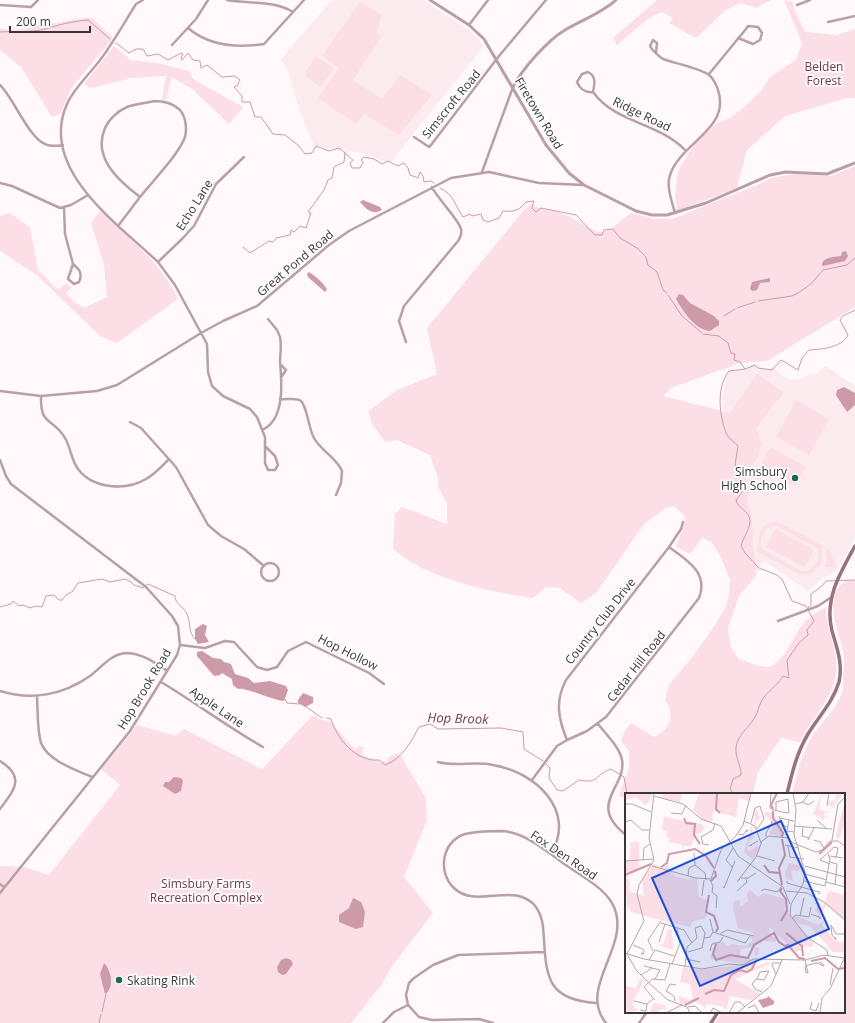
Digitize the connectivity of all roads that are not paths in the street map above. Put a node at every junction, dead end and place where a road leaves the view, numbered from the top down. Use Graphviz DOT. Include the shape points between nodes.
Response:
graph roads {
  1 [pos="38,0"];
  2 [pos="143,0"];
  3 [pos="208,0"];
  4 [pos="227,0"];
  5 [pos="304,0"];
  6 [pos="430,0"];
  7 [pos="488,0"];
  8 [pos="546,0"];
  9 [pos="616,0"];
  10 [pos="810,0"];
  11 [pos="0,4"];
  12 [pos="797,5"];
  13 [pos="293,12"];
  14 [pos="855,16"];
  15 [pos="828,22"];
  16 [pos="469,25"];
  17 [pos="188,28"];
  18 [pos="738,38"];
  19 [pos="172,45"];
  20 [pos="656,53"];
  21 [pos="497,60"];
  22 [pos="709,74"];
  23 [pos="0,85"];
  24 [pos="513,87"];
  25 [pos="594,92"];
  26 [pos="414,137"];
  27 [pos="63,145"];
  28 [pos="685,150"];
  29 [pos="244,157"];
  30 [pos="855,163"];
  31 [pos="482,172"];
  32 [pos="0,183"];
  33 [pos="584,185"];
  34 [pos="432,187"];
  35 [pos="88,196"];
  36 [pos="140,197"];
  37 [pos="64,207"];
  38 [pos="675,214"];
  39 [pos="118,226"];
  40 [pos="158,262"];
  41 [pos="73,264"];
  42 [pos="268,319"];
  43 [pos="201,333"];
  44 [pos="406,342"];
  45 [pos="0,391"];
  46 [pos="41,396"];
  47 [pos="280,399"];
  48 [pos="130,422"];
  49 [pos="262,430"];
  50 [pos="266,447"];
  51 [pos="169,459"];
  52 [pos="0,460"];
  53 [pos="336,495"];
  54 [pos="683,522"];
  55 [pos="855,546"];
  56 [pos="669,547"];
  57 [pos="264,566"];
  58 [pos="830,598"];
  59 [pos="778,621"];
  60 [pos="180,645"];
  61 [pos="168,672"];
  62 [pos="161,682"];
  63 [pos="384,684"];
  64 [pos="0,691"];
  65 [pos="37,697"];
  66 [pos="598,724"];
  67 [pos="567,740"];
  68 [pos="263,747"];
  69 [pos="0,761"];
  70 [pos="438,762"];
  71 [pos="92,777"];
  72 [pos="532,780"];
  73 [pos="787,793"];
  74 [pos="0,809"];
  75 [pos="625,834"];
  76 [pos="551,854"];
  77 [pos="0,884"];
  78 [pos="4,887"];
  79 [pos="0,893"];
  80 [pos="544,952"];
  81 [pos="596,1003"];
  82 [pos="408,1005"];
  83 [pos="646,1013"];
  84 [pos="717,1013"];
  85 [pos="383,1023"];
  86 [pos="493,1023"];
  87 [pos="606,1023"];
  88 [pos="639,1023"];
  89 [pos="711,1023"];
  1 -- 11 [label="street" via="31,7"];
  2 -- 27 [label="street" via="136,4 108,50 74,91 68,103 62,131"];
  3 -- 17 [label="street"];
  4 -- 13 [label="street" via="277,4"];
  5 -- 13 [label="street"];
  6 -- 16 [label="street, Firetown Road"];
  7 -- 16 [label="street"];
  8 -- 21 [label="street"];
  9 -- 24 [label="street" via="552,40"];
  10 -- 12 [label="street"];
  13 -- 17 [label="street" via="268,40 258,45 214,43 204,40"];
  14 -- 15 [label="street"];
  16 -- 21 [label="street, Firetown Road" via="484,39"];
  17 -- 19 [label="street"];
  18 -- 18 [label="street" via="748,26 758,27 762,33 760,40 753,44"];
  18 -- 22 [label="street"];
  20 -- 20 [label="street" via="650,46 653,40 657,43"];
  20 -- 22 [label="street" via="664,60"];
  21 -- 24 [label="street, Firetown Road"];
  21 -- 26 [label="street, Simscroft Road" via="431,145 428,147"];
  22 -- 28 [label="street" via="721,99 717,120"];
  23 -- 27 [label="street" via="14,102 36,139 46,145"];
  24 -- 31 [label="street"];
  24 -- 33 [label="street, Firetown Road" via="550,150"];
  25 -- 25 [label="street, Ridge Road" via="592,74 585,72 577,82 579,87"];
  25 -- 28 [label="street, Ridge Road" via="604,105 659,131 675,140"];
  27 -- 35 [label="street" via="71,168"];
  28 -- 38 [label="street" via="677,159 669,176 669,190"];
  29 -- 40 [label="street, Echo Lane" via="216,184 186,235"];
  30 -- 38 [label="street, Firetown Road" via="828,174 786,172 770,175"];
  31 -- 33 [label="street, Great Pond Road" via="539,182"];
  31 -- 34 [label="street, Great Pond Road" via="451,178"];
  32 -- 37 [label="street" via="24,191 53,206"];
  33 -- 38 [label="street, Firetown Road" via="636,211 657,216"];
  34 -- 43 [label="street, Great Pond Road" via="343,236 257,306"];
  34 -- 44 [label="street" via="437,198 459,224 460,235 458,241 404,306 399,321"];
  35 -- 37 [label="street"];
  35 -- 39 [label="street"];
  36 -- 36 [label="street" via="184,138 186,131 183,116 177,108 166,101 148,102 121,110 110,120 102,135 103,156 108,167 120,181"];
  36 -- 39 [label="street"];
  37 -- 41 [label="street" via="66,234"];
  39 -- 40 [label="street"];
  40 -- 43 [label="street" via="175,284"];
  41 -- 41 [label="street" via="68,279 74,284 79,282 81,271"];
  42 -- 47 [label="street" via="276,327 280,337"];
  43 -- 46 [label="street, Great Pond Road" via="116,385 97,391"];
  43 -- 49 [label="street" via="207,344 208,372 212,386 223,396 250,409 257,417"];
  45 -- 46 [label="street, Great Pond Road"];
  46 -- 51 [label="street" via="44,418 65,438 78,469 95,482 114,486 132,485 147,479"];
  47 -- 49 [label="street" via="273,423"];
  47 -- 53 [label="street" via="302,401 314,438 342,471"];
  48 -- 51 [label="street" via="141,428"];
  49 -- 50 [label="street"];
  50 -- 50 [label="street" via="265,463 268,470 275,470 277,461"];
  51 -- 57 [label="street" via="180,472 208,525"];
  52 -- 60 [label="street, Hop Brook Road" via="11,484 145,586 178,626"];
  54 -- 56 [label="street, Country Club Drive"];
  55 -- 58 [label="main road"];
  56 -- 66 [label="street, Cedar Hill Road" via="698,571 702,583 701,593 616,705"];
  56 -- 67 [label="street, Country Club Drive" via="566,680 560,694 558,714"];
  57 -- 57 [label="street" via="261,574 264,579 272,581 277,578 277,566 269,563"];
  58 -- 59 [label="street" via="808,610"];
  58 -- 73 [label="main road" via="830,620 839,655 840,677 831,702 801,748"];
  60 -- 61 [label="street, Hop Brook Road"];
  60 -- 63 [label="street, Hop Hollow" via="205,648 225,641 234,642 257,666 268,670 277,667 288,651 306,642 369,673"];
  61 -- 62 [label="street, Hop Brook Road"];
  61 -- 65 [label="street" via="145,657 132,653 119,654 77,684"];
  62 -- 68 [label="street, Apple Lane"];
  62 -- 71 [label="street, Hop Brook Road" via="130,732"];
  64 -- 65 [label="street" via="15,696"];
  65 -- 71 [label="street" via="43,746 56,758"];
  66 -- 67 [label="street, Cedar Hill Road"];
  66 -- 75 [label="street" via="622,759 623,768 610,797 609,811 615,824"];
  67 -- 72 [label="street, Cedar Hill Road" via="552,752"];
  69 -- 74 [label="street" via="12,772 16,783"];
  70 -- 72 [label="street" via="495,765"];
  71 -- 78 [label="street, Hop Brook Road"];
  72 -- 76 [label="street" via="542,788 557,814 559,835"];
  76 -- 80 [label="street, Fox Den Road" via="527,839 507,831 475,832 458,837 449,846 443,864 448,881 458,892 474,896 514,895 528,900 535,906 541,916"];
  76 -- 81 [label="street, Fox Den Road" via="606,896 618,918 617,935"];
  77 -- 78 [label="street"];
  78 -- 79 [label="street, Hop Brook Road"];
  80 -- 81 [label="street, Fox Den Road" via="548,976 560,992 580,1002"];
  80 -- 82 [label="street" via="458,955 433,965 414,978 407,989"];
  81 -- 87 [label="street"];
  82 -- 85 [label="street" via="394,1012"];
  82 -- 86 [label="street" via="416,1015 425,1019 465,1018"];
  83 -- 88 [label="street"];
  84 -- 89 [label="main road"];
}
